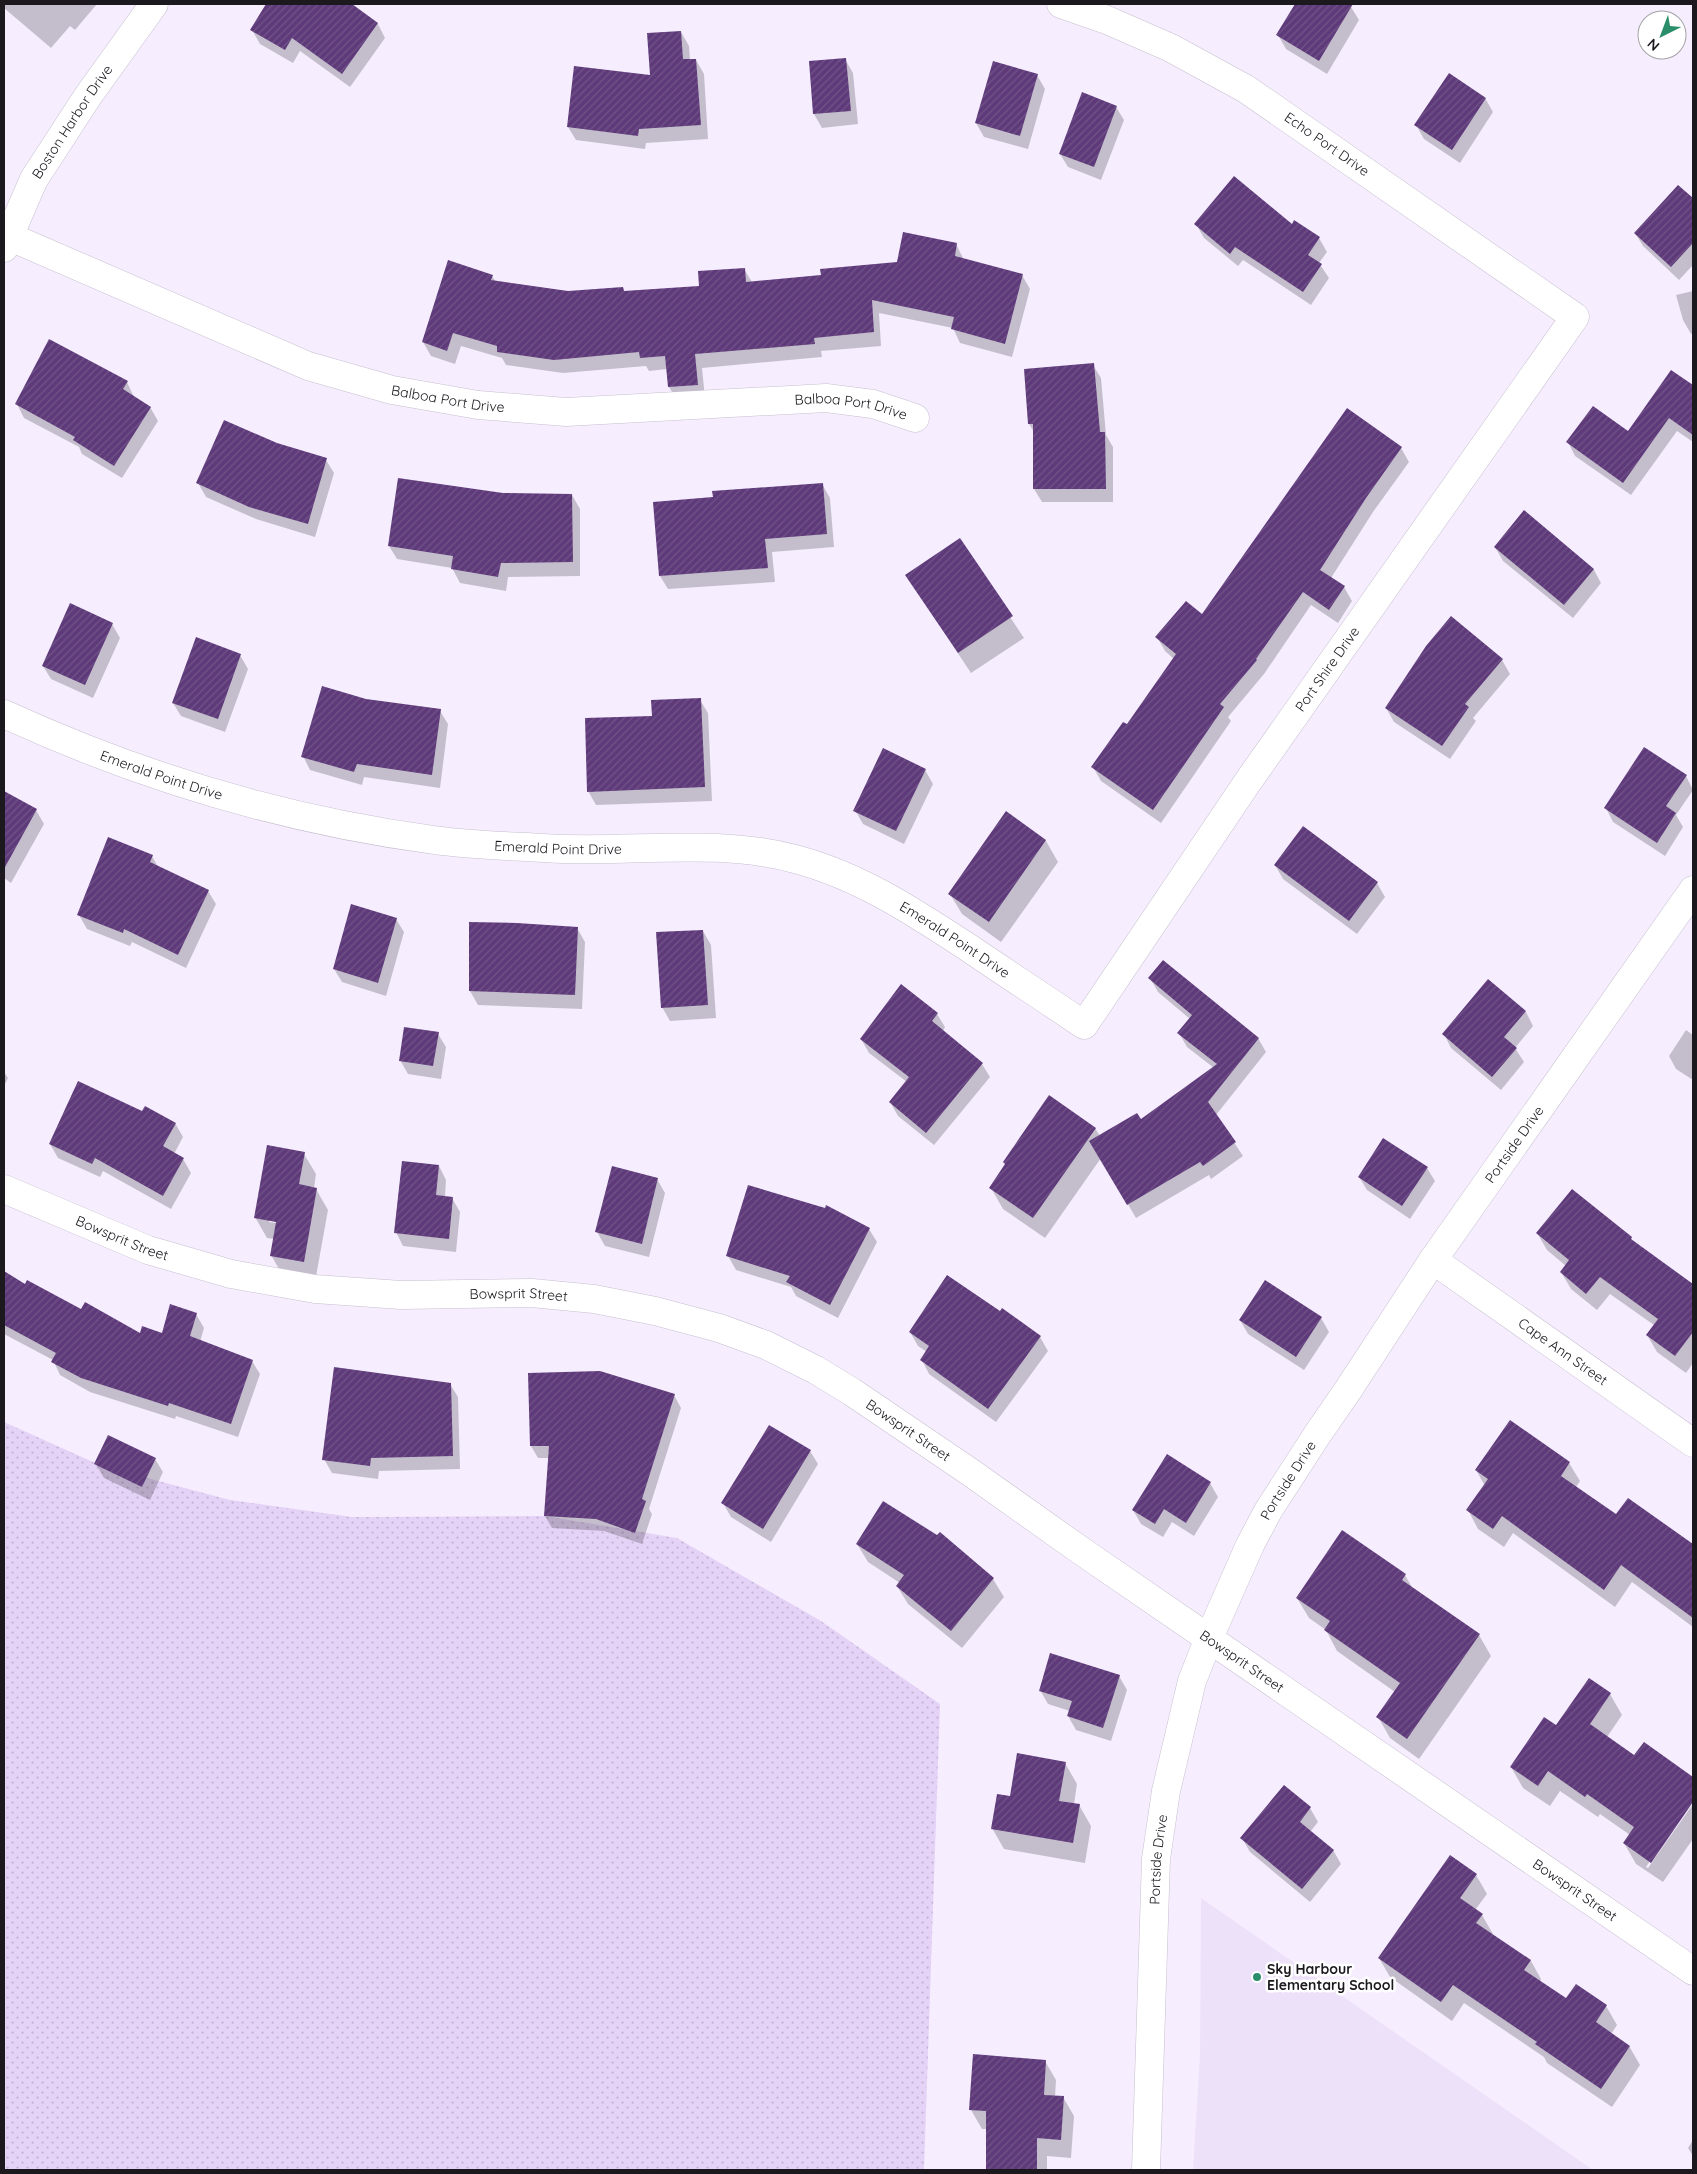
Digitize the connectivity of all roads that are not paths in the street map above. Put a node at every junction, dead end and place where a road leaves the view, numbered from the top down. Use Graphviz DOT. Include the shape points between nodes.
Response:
graph roads {
  1 [pos="154,4"];
  2 [pos="1061,4"];
  3 [pos="6,242"];
  4 [pos="1575,317"];
  5 [pos="915,418"];
  6 [pos="4,714"];
  7 [pos="1693,890"];
  8 [pos="1084,1025"];
  9 [pos="4,1189"];
  10 [pos="1433,1260"];
  11 [pos="1693,1443"];
  12 [pos="1209,1638"];
  13 [pos="1693,1971"];
  14 [pos="1146,2170"];
  1 -- 3 [label="street, Boston Harbor Drive" via="34,179"];
  2 -- 4 [label="street, Echo Port Drive" via="1171,48 1246,89"];
  3 -- 5 [label="street, Balboa Port Drive" via="308,366 392,390 478,405 566,412 826,398 873,404"];
  4 -- 8 [label="street, Port Shire Drive" via="1247,783"];
  6 -- 8 [label="street, Emerald Point Drive" via="50,735 176,780 304,817 435,840 567,850 714,847 794,858 848,877 906,907"];
  7 -- 10 [label="street, Portside Drive"];
  9 -- 12 [label="street, Bowsprit Street" via="148,1250 231,1274 315,1289 401,1295 532,1293 594,1299 720,1328 766,1345 852,1392"];
  10 -- 11 [label="street, Cape Ann Street"];
  10 -- 12 [label="street, Portside Drive" via="1268,1511"];
  12 -- 13 [label="street, Bowsprit Street"];
  12 -- 14 [label="street, Portside Drive" via="1192,1680 1166,1791 1156,1859"];
}
